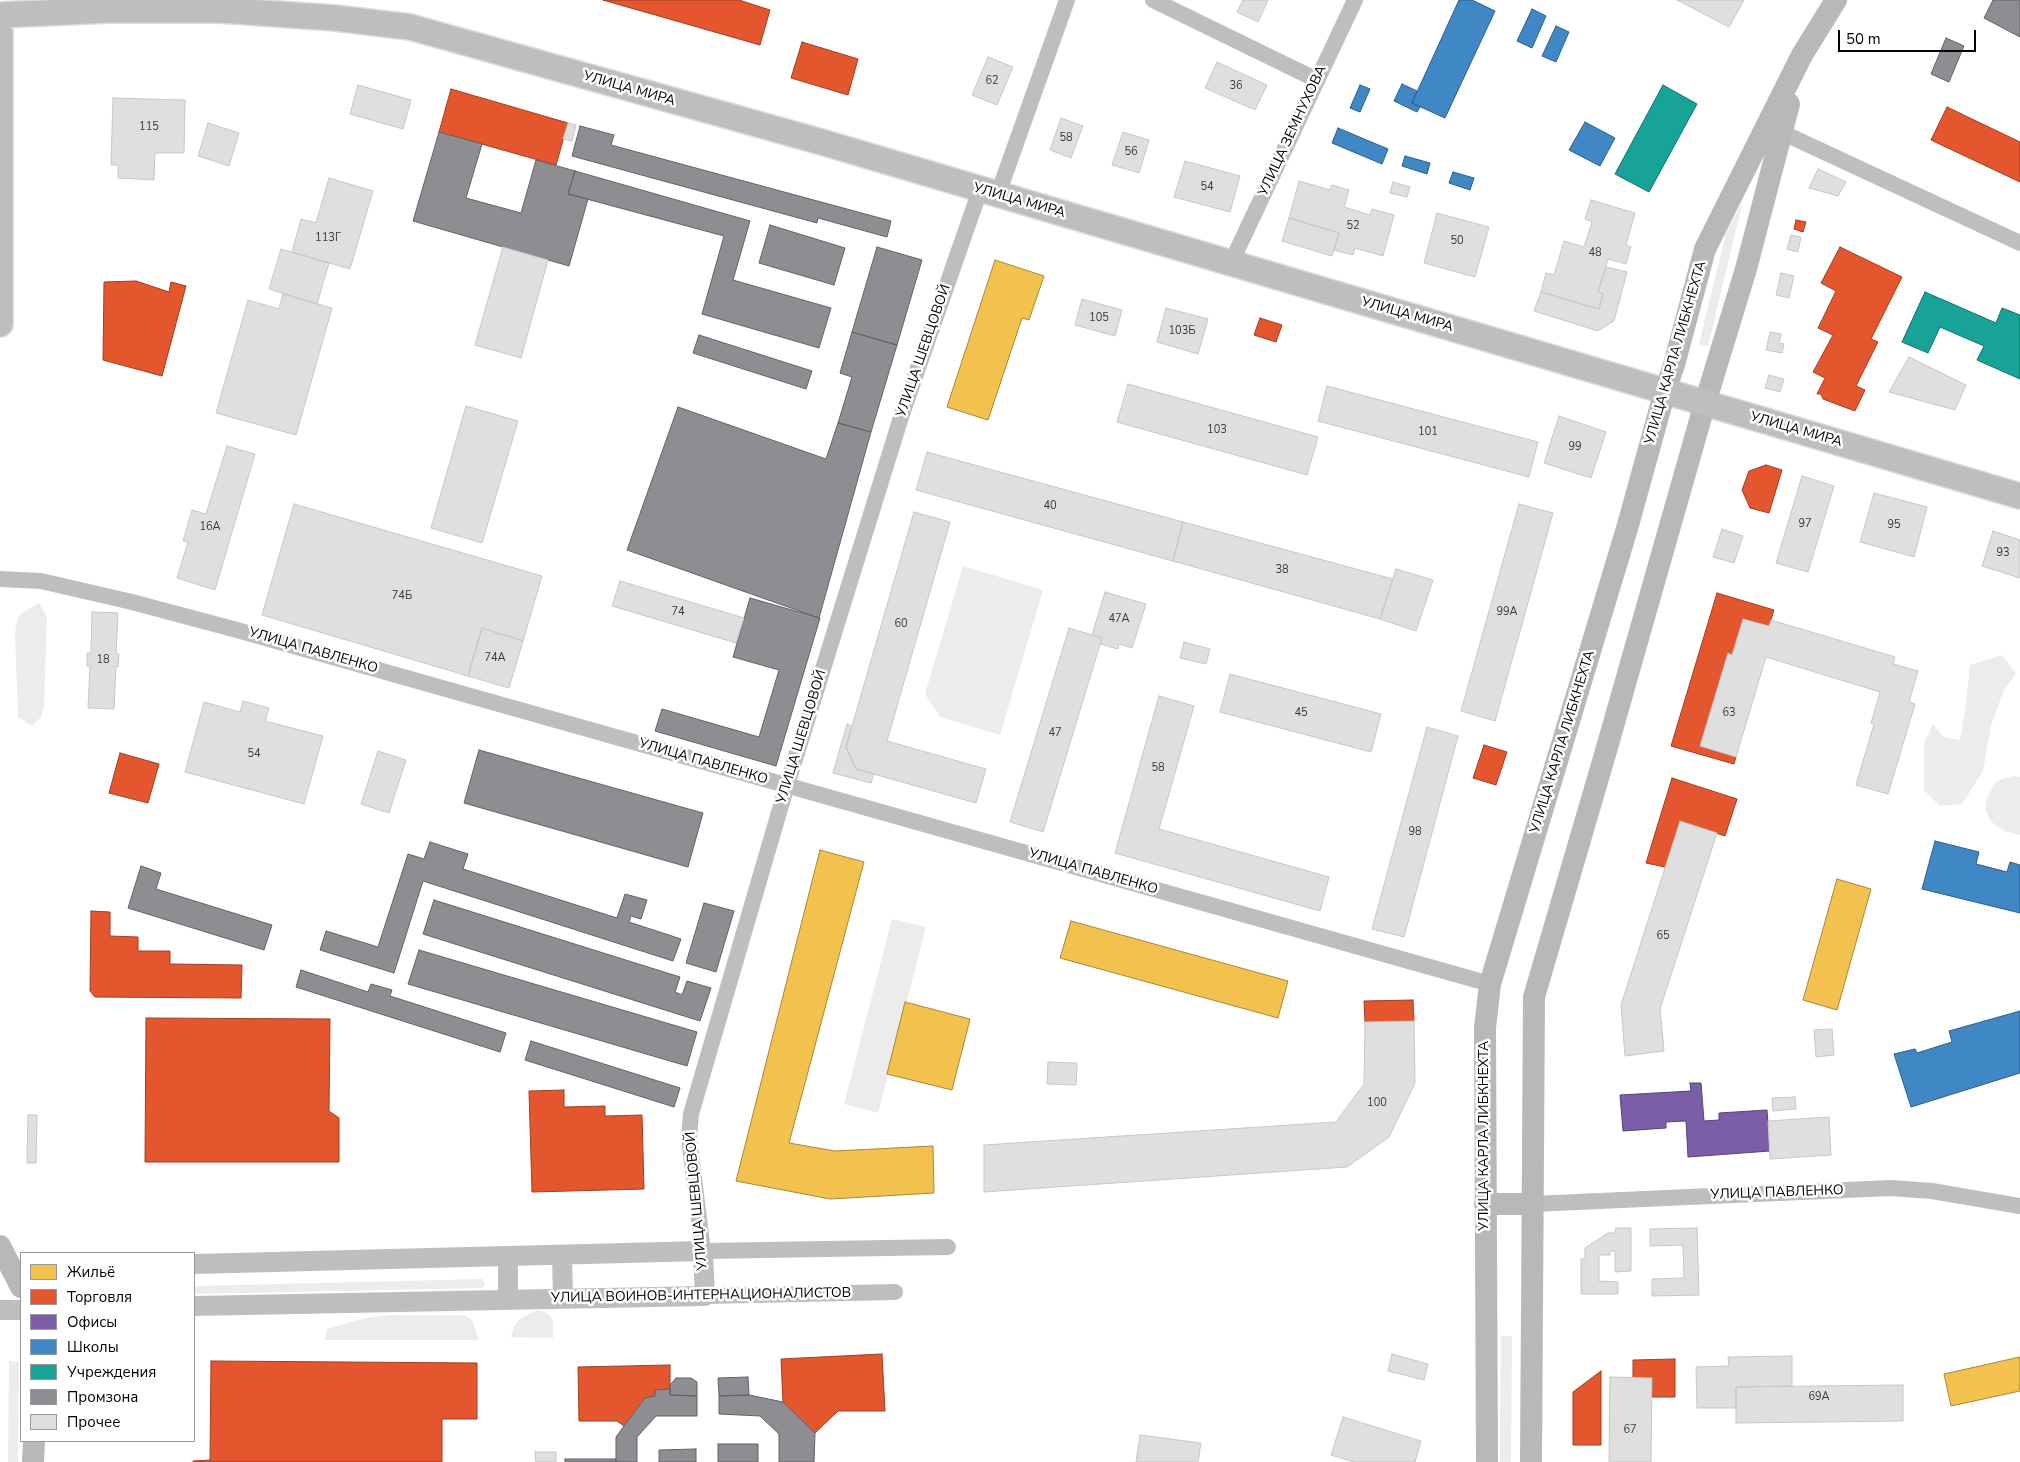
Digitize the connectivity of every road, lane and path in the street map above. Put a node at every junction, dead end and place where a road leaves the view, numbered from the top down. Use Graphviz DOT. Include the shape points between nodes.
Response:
graph roads {
  1 [pos="1067,0"];
  2 [pos="1153,0"];
  3 [pos="1355,0"];
  4 [pos="1836,0"];
  5 [pos="0,15"];
  6 [pos="0,33"];
  7 [pos="1802,55"];
  8 [pos="1316,80"];
  9 [pos="1781,132"];
  10 [pos="989,192"];
  11 [pos="2020,243"];
  12 [pos="1231,263"];
  13 [pos="0,324"];
  14 [pos="1665,391"];
  15 [pos="1704,403"];
  16 [pos="2020,496"];
  17 [pos="0,579"];
  18 [pos="787,785"];
  19 [pos="1490,984"];
  20 [pos="1485,1204"];
  21 [pos="1532,1204"];
  22 [pos="2020,1206"];
  23 [pos="0,1246"];
  24 [pos="948,1246"];
  25 [pos="704,1251"];
  26 [pos="562,1255"];
  27 [pos="508,1256"];
  28 [pos="195,1264"];
  29 [pos="14,1273"];
  30 [pos="894,1292"];
  31 [pos="705,1296"];
  32 [pos="563,1299"];
  33 [pos="508,1300"];
  34 [pos="195,1306"];
  35 [pos="0,1310"];
  36 [pos="20,1310"];
  37 [pos="34,1442"];
  38 [pos="33,1462"];
  39 [pos="1487,1462"];
  40 [pos="1531,1462"];
  1 -- 10 [label="street, УЛИЦА ШЕВЦОВОЙ"];
  2 -- 8 [label="street"];
  3 -- 8 [label="street, УЛИЦА ЗЕМНУХОВА"];
  4 -- 7 [label="main road, УЛИЦА КАРЛА ЛИБКНЕХТА"];
  5 -- 10 [label="main road, УЛИЦА МИРА" via="220,10 410,27"];
  6 -- 13 [label="main road"];
  7 -- 9 [label="main road, УЛИЦА КАРЛА ЛИБКНЕХТА"];
  7 -- 14 [label="main road, УЛИЦА КАРЛА ЛИБКНЕХТА" via="1705,249"];
  8 -- 12 [label="street, УЛИЦА ЗЕМНУХОВА"];
  9 -- 11 [label="street"];
  9 -- 15 [label="main road, УЛИЦА КАРЛА ЛИБКНЕХТА" via="1746,269"];
  10 -- 12 [label="main road, УЛИЦА МИРА"];
  10 -- 18 [label="street, УЛИЦА ШЕВЦОВОЙ" via="902,414"];
  12 -- 14 [label="main road, УЛИЦА МИРА"];
  14 -- 15 [label="main road, УЛИЦА МИРА"];
  14 -- 19 [label="main road, УЛИЦА КАРЛА ЛИБКНЕХТА"];
  15 -- 16 [label="main road, УЛИЦА МИРА"];
  15 -- 21 [label="main road, УЛИЦА КАРЛА ЛИБКНЕХТА" via="1534,997"];
  17 -- 18 [label="street, УЛИЦА ПАВЛЕНКО" via="41,581 132,602"];
  18 -- 19 [label="street, УЛИЦА ПАВЛЕНКО"];
  18 -- 25 [label="street, УЛИЦА ШЕВЦОВОЙ" via="691,1114 688,1138"];
  19 -- 20 [label="main road, УЛИЦА КАРЛА ЛИБКНЕХТА" via="1485,1028"];
  20 -- 21 [label="main road"];
  20 -- 39 [label="main road, УЛИЦА КАРЛА ЛИБКНЕХТА"];
  21 -- 22 [label="street, УЛИЦА ПАВЛЕНКО" via="1891,1188 1932,1191"];
  21 -- 40 [label="main road, УЛИЦА КАРЛА ЛИБКНЕХТА"];
  23 -- 29 [label="main road"];
  24 -- 25 [label="street"];
  25 -- 26 [label="street"];
  25 -- 31 [label="street, УЛИЦА ШЕВЦОВОЙ"];
  26 -- 27 [label="street"];
  26 -- 32 [label="street"];
  27 -- 28 [label="street"];
  27 -- 33 [label="street"];
  30 -- 31 [label="street, УЛИЦА ВОИНОВ-ИНТЕРНАЦИОНАЛИСТОВ"];
  31 -- 32 [label="street, УЛИЦА ВОИНОВ-ИНТЕРНАЦИОНАЛИСТОВ"];
  32 -- 33 [label="street, УЛИЦА ВОИНОВ-ИНТЕРНАЦИОНАЛИСТОВ"];
  33 -- 34 [label="street, УЛИЦА ВОИНОВ-ИНТЕРНАЦИОНАЛИСТОВ"];
  35 -- 36 [label="street"];
  37 -- 38 [label="main road"];
}
